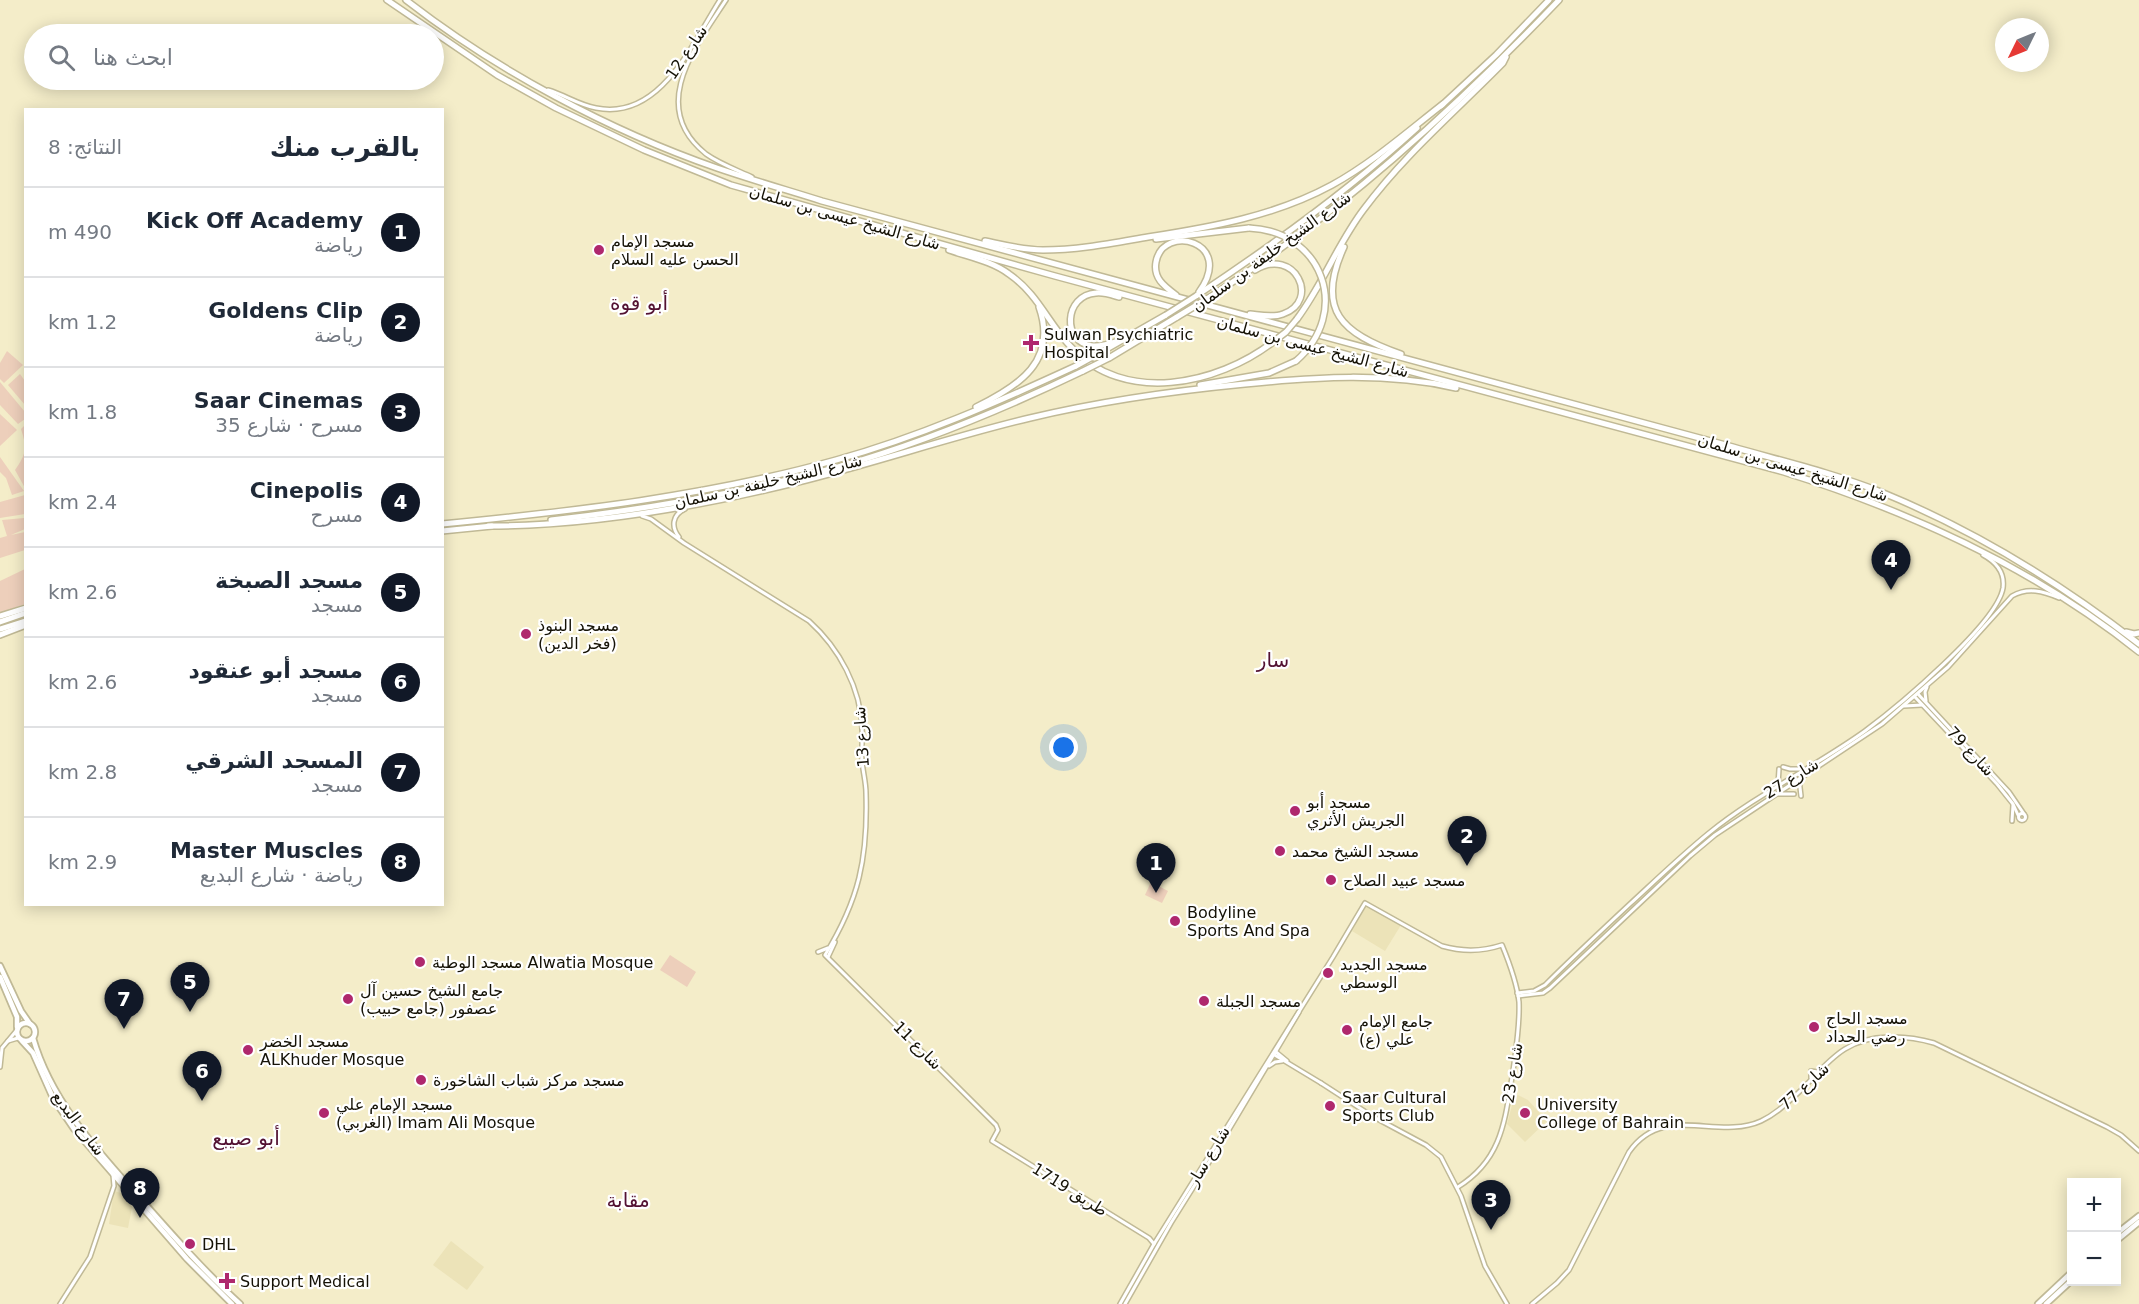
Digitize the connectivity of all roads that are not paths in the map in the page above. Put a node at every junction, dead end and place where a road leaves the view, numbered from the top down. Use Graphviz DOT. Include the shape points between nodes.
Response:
graph roads {
  1 [pos="387,0"];
  2 [pos="406,0"];
  3 [pos="720,0"];
  4 [pos="726,0"];
  5 [pos="1549,0"];
  6 [pos="1559,0"];
  7 [pos="422,24"];
  8 [pos="440,24"];
  9 [pos="444,27"];
  10 [pos="444,39"];
  11 [pos="1507,54"];
  12 [pos="544,88"];
  13 [pos="1443,104"];
  14 [pos="764,183"];
  15 [pos="1355,222"];
  16 [pos="948,234"];
  17 [pos="905,235"];
  18 [pos="1116,243"];
  19 [pos="1235,281"];
  20 [pos="1026,288"];
  21 [pos="1196,296"];
  22 [pos="1181,298"];
  23 [pos="1148,301"];
  24 [pos="1237,314"];
  25 [pos="1125,339"];
  26 [pos="1430,365"];
  27 [pos="1166,392"];
  28 [pos="1496,396"];
  29 [pos="952,419"];
  30 [pos="956,427"];
  31 [pos="876,460"];
  32 [pos="705,503"];
  33 [pos="613,517"];
  34 [pos="444,524"];
  35 [pos="488,526"];
  36 [pos="444,531"];
  37 [pos="1965,542"];
  38 [pos="684,543"];
  39 [pos="2069,602"];
  40 [pos="24,609"];
  41 [pos="24,614"];
  42 [pos="0,616"];
  43 [pos="0,622"];
  44 [pos="24,623"];
  45 [pos="24,624"];
  46 [pos="2118,628"];
  47 [pos="0,629"];
  48 [pos="2139,633"];
  49 [pos="0,635"];
  50 [pos="2139,644"];
  51 [pos="2139,652"];
  52 [pos="1929,684"];
  53 [pos="1915,694"];
  54 [pos="1925,704"];
  55 [pos="1904,706"];
  56 [pos="1804,768"];
  57 [pos="1799,779"];
  58 [pos="1778,786"];
  59 [pos="1775,794"];
  60 [pos="1794,794"];
  61 [pos="1801,796"];
  62 [pos="2013,804"];
  63 [pos="2012,821"];
  64 [pos="836,938"];
  65 [pos="831,945"];
  66 [pos="1502,945"];
  67 [pos="818,952"];
  68 [pos="827,956"];
  69 [pos="0,966"];
  70 [pos="0,977"];
  71 [pos="1515,985"];
  72 [pos="1526,993"];
  73 [pos="1517,994"];
  74 [pos="1518,1005"];
  75 [pos="30,1024"];
  76 [pos="17,1029"];
  77 [pos="33,1038"];
  78 [pos="20,1039"];
  79 [pos="6,1042"];
  80 [pos="1274,1052"];
  81 [pos="1287,1062"];
  82 [pos="0,1067"];
  83 [pos="1262,1074"];
  84 [pos="992,1141"];
  85 [pos="2139,1151"];
  86 [pos="112,1174"];
  87 [pos="124,1187"];
  88 [pos="1458,1187"];
  89 [pos="114,1189"];
  90 [pos="2139,1216"];
  91 [pos="2139,1222"];
  92 [pos="2119,1232"];
  93 [pos="2121,1237"];
  94 [pos="1149,1238"];
  95 [pos="1158,1238"];
  96 [pos="1154,1244"];
  97 [pos="2067,1277"];
  98 [pos="2067,1285"];
  99 [pos="60,1304"];
  100 [pos="232,1304"];
  101 [pos="240,1304"];
  102 [pos="1123,1304"];
  103 [pos="1507,1304"];
  104 [pos="1532,1304"];
  105 [pos="2038,1304"];
  106 [pos="2046,1304"];
  1 -- 7 [label="highway, شارع الشيخ عيسى بن سلمان"];
  2 -- 8 [label="highway, شارع الشيخ عيسى بن سلمان"];
  3 -- 12 [label="street, شارع 12" via="667,81 645,101 605,110"];
  4 -- 14 [label="street, شارع 12" via="683,73 678,94 680,113 687,131 705,152"];
  5 -- 13 [label="highway, شارع الشيخ خليفة بن سلمان"];
  6 -- 11 [label="highway, شارع الشيخ خليفة بن سلمان"];
  9 -- 12 [label="highway, شارع الشيخ عيسى بن سلمان"];
  10 -- 17 [label="highway, شارع الشيخ عيسى بن سلمان" via="497,75 624,141 730,185"];
  11 -- 15 [label="highway" via="1503,63 1389,176"];
  11 -- 19 [label="highway, شارع الشيخ خليفة بن سلمان" via="1398,157"];
  12 -- 14 [label="highway, شارع الشيخ عيسى بن سلمان" via="649,141"];
  13 -- 18 [label="highway" via="1356,171 1304,199 1247,218"];
  13 -- 21 [label="highway, شارع الشيخ خليفة بن سلمان" via="1329,202"];
  14 -- 16 [label="highway, شارع الشيخ عيسى بن سلمان"];
  15 -- 20 [label="highway, bridge" via="1297,319 1244,362 1206,377 1151,383 1102,371 1079,356 1062,338"];
  15 -- 26 [label="highway" via="1332,279 1336,312 1361,337"];
  16 -- 18 [label="highway" via="1044,250"];
  16 -- 22 [label="highway, شارع الشيخ عيسى بن سلمان"];
  17 -- 20 [label="highway" via="994,265"];
  17 -- 23 [label="highway, شارع الشيخ عيسى بن سلمان"];
  18 -- 27 [label="highway, bridge" via="1249,228 1272,231 1292,240 1308,254 1320,273 1326,295 1325,315 1311,346 1296,361 1269,373"];
  19 -- 24 [label="highway" via="1277,263 1296,274 1302,289 1297,304 1285,314"];
  19 -- 30 [label="highway, شارع الشيخ خليفة بن سلمان, bridge" via="1083,371"];
  20 -- 29 [label="highway" via="1043,319 1044,346 1038,361 1006,391"];
  21 -- 22 [label="highway" via="1210,272 1206,252 1194,242 1173,242 1160,251 1156,272 1164,286"];
  21 -- 25 [label="highway, شارع الشيخ خليفة بن سلمان, bridge"];
  22 -- 24 [label="highway, شارع الشيخ عيسى بن سلمان"];
  23 -- 25 [label="highway" via="1099,292 1088,294 1075,304 1071,326 1079,340 1095,346"];
  23 -- 28 [label="highway, شارع الشيخ عيسى بن سلمان"];
  24 -- 26 [label="highway, شارع الشيخ عيسى بن سلمان"];
  25 -- 29 [label="highway, شارع الشيخ خليفة بن سلمان, bridge" via="1076,366"];
  26 -- 46 [label="highway, شارع الشيخ عيسى بن سلمان" via="1801,466 1878,492 2004,552"];
  27 -- 28 [label="highway" via="1364,376 1417,380"];
  27 -- 31 [label="highway" via="1030,418"];
  28 -- 37 [label="highway, شارع الشيخ عيسى بن سلمان" via="1784,472 1885,506"];
  29 -- 34 [label="highway, شارع الشيخ خليفة بن سلمان" via="837,460 727,486 567,512"];
  30 -- 31 [label="highway"];
  30 -- 35 [label="highway, شارع الشيخ خليفة بن سلمان" via="840,466 705,498"];
  31 -- 32 [label="highway"];
  32 -- 33 [label="highway"];
  32 -- 38 [label="street" via="676,515 674,527"];
  33 -- 35 [label="highway"];
  33 -- 38 [label="street, شارع 13" via="647,517"];
  35 -- 36 [label="highway, شارع الشيخ خليفة بن سلمان"];
  37 -- 39 [label="highway, شارع الشيخ عيسى بن سلمان"];
  37 -- 53 [label="street, شارع 27" via="2000,570 2001,593 1992,611"];
  38 -- 64 [label="street, شارع 13" via="809,621 839,658 857,693 866,791 864,858 851,908"];
  39 -- 51 [label="highway, شارع الشيخ عيسى بن سلمان"];
  39 -- 52 [label="street, شارع 27" via="2040,591 2019,592"];
  40 -- 42 [label="highway"];
  41 -- 43 [label="highway"];
  44 -- 47 [label="highway"];
  45 -- 49 [label="highway"];
  46 -- 48 [label="highway"];
  46 -- 50 [label="highway, شارع الشيخ عيسى بن سلمان"];
  52 -- 53 [label="street, شارع 27"];
  52 -- 54 [label="street"];
  53 -- 54 [label="street, شارع 79"];
  53 -- 55 [label="street, شارع 27"];
  53 -- 56 [label="street, شارع 27" via="1861,734"];
  54 -- 55 [label="street"];
  54 -- 62 [label="street, شارع 79"];
  54 -- 62 [label="street, شارع 79" via="2009,792 2024,814 2022,820"];
  55 -- 57 [label="street, شارع 27"];
  56 -- 58 [label="street, شارع 27"];
  56 -- 58 [label="street" via="1781,768"];
  57 -- 59 [label="street, شارع 27"];
  57 -- 61 [label="street"];
  58 -- 72 [label="street, شارع 27" via="1702,839 1545,985"];
  59 -- 60 [label="street"];
  59 -- 72 [label="street, شارع 27" via="1696,851 1550,988 1543,993"];
  62 -- 63 [label="street"];
  64 -- 65 [label="street, شارع 13"];
  64 -- 68 [label="street, شارع 13"];
  65 -- 67 [label="street"];
  65 -- 68 [label="street, شارع 13"];
  66 -- 71 [label="street, شارع 23"];
  66 -- 80 [label="street, شارع سار" via="1477,951 1448,947 1365,903"];
  68 -- 84 [label="street, شارع 11" via="996,1125 998,1130"];
  69 -- 75 [label="main road"];
  70 -- 76 [label="main road" via="17,1017"];
  71 -- 72 [label="street"];
  71 -- 73 [label="street, شارع 23"];
  72 -- 73 [label="street, شارع 27"];
  72 -- 74 [label="street"];
  73 -- 74 [label="street, شارع 23"];
  74 -- 88 [label="street, شارع 23" via="1516,1053 1502,1133 1483,1166"];
  75 -- 76 [label="main road" via="24,1023"];
  75 -- 77 [label="main road" via="35,1029"];
  76 -- 78 [label="main road"];
  76 -- 79 [label="street"];
  77 -- 78 [label="main road"];
  77 -- 101 [label="main road, شارع البديع" via="50,1082 69,1114 192,1257"];
  78 -- 79 [label="street"];
  78 -- 86 [label="main road, شارع البديع" via="33,1053 59,1109"];
  79 -- 82 [label="street"];
  80 -- 81 [label="street"];
  80 -- 83 [label="street, شارع سار"];
  80 -- 95 [label="street, شارع سار"];
  81 -- 83 [label="street" via="1275,1062"];
  81 -- 88 [label="street" via="1434,1150"];
  83 -- 102 [label="street, شارع سار"];
  84 -- 94 [label="street, طريق 1719"];
  85 -- 104 [label="street, شارع 77" via="2117,1133 2075,1110 1948,1049 1923,1040 1864,1041 1843,1050 1760,1122 1746,1126 1664,1126 1646,1134 1629,1152 1569,1270"];
  86 -- 87 [label="main road, شارع البديع"];
  86 -- 89 [label="street"];
  87 -- 89 [label="street"];
  87 -- 100 [label="main road, شارع البديع"];
  88 -- 103 [label="street" via="1485,1266"];
  89 -- 99 [label="street" via="90,1257"];
  90 -- 92 [label="main road"];
  91 -- 93 [label="main road"];
  94 -- 95 [label="street"];
  94 -- 96 [label="street, طريق 1719"];
  95 -- 96 [label="street, شارع سار"];
  96 -- 102 [label="street, شارع سار"];
  97 -- 105 [label="main road"];
  98 -- 106 [label="main road"];
}
